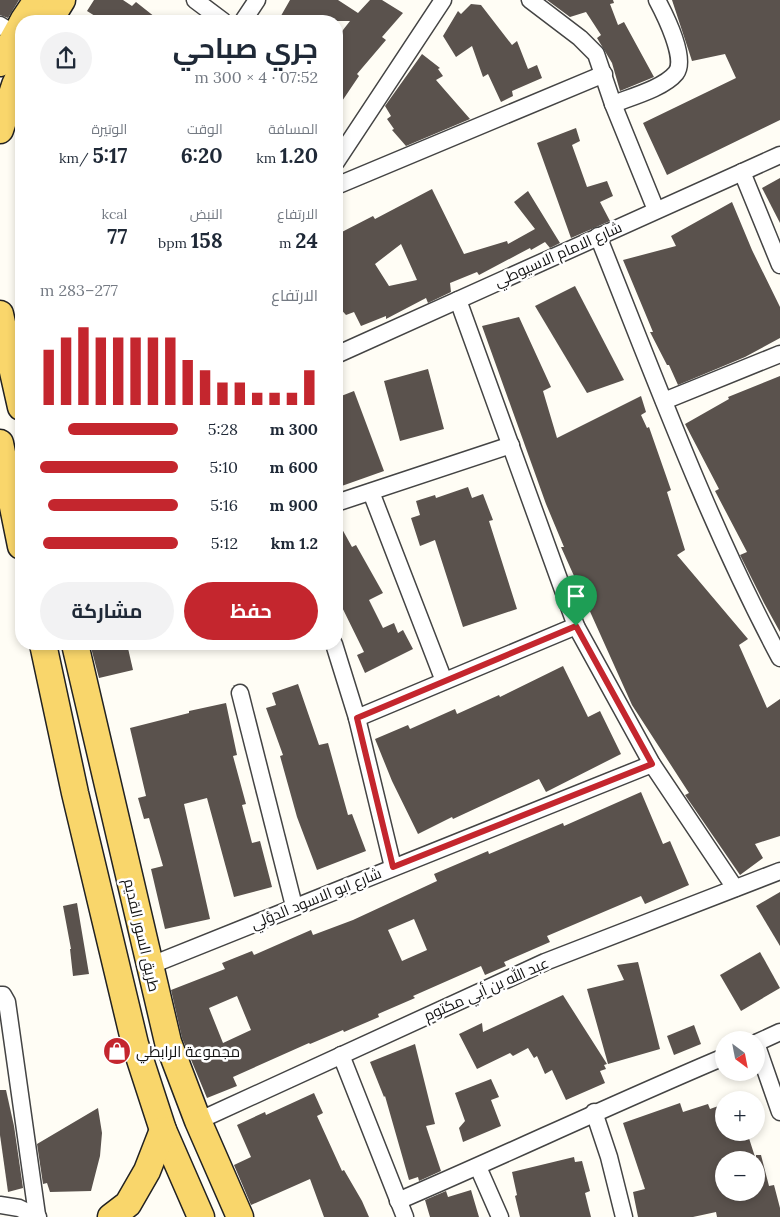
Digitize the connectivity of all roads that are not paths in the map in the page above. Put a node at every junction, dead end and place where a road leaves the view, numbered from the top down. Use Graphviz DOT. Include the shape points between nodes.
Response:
graph roads {
  1 [pos="37,0"];
  2 [pos="62,0"];
  3 [pos="195,0"];
  4 [pos="257,0"];
  5 [pos="443,0"];
  6 [pos="530,0"];
  7 [pos="657,0"];
  8 [pos="26,15"];
  9 [pos="53,15"];
  10 [pos="215,15"];
  11 [pos="247,15"];
  12 [pos="15,31"];
  13 [pos="0,63"];
  14 [pos="604,74"];
  15 [pos="15,87"];
  16 [pos="613,104"];
  17 [pos="0,125"];
  18 [pos="0,130"];
  19 [pos="343,151"];
  20 [pos="780,155"];
  21 [pos="742,172"];
  22 [pos="343,183"];
  23 [pos="656,210"];
  24 [pos="598,236"];
  25 [pos="778,254"];
  26 [pos="458,300"];
  27 [pos="0,314"];
  28 [pos="343,352"];
  29 [pos="780,354"];
  30 [pos="15,366"];
  31 [pos="664,402"];
  32 [pos="0,443"];
  33 [pos="511,445"];
  34 [pos="371,492"];
  35 [pos="343,501"];
  36 [pos="15,517"];
  37 [pos="576,626"];
  38 [pos="44,650"];
  39 [pos="76,650"];
  40 [pos="336,650"];
  41 [pos="780,658"];
  42 [pos="444,681"];
  43 [pos="240,692"];
  44 [pos="357,718"];
  45 [pos="652,764"];
  46 [pos="108,788"];
  47 [pos="75,793"];
  48 [pos="393,867"];
  49 [pos="780,871"];
  50 [pos="735,888"];
  51 [pos="294,906"];
  52 [pos="149,966"];
  53 [pos="0,995"];
  54 [pos="780,1032"];
  55 [pos="765,1038"];
  56 [pos="341,1054"];
  57 [pos="715,1060"];
  58 [pos="765,1068"];
  59 [pos="594,1112"];
  60 [pos="780,1112"];
  61 [pos="198,1121"];
  62 [pos="163,1130"];
  63 [pos="478,1167"];
  64 [pos="398,1201"];
  65 [pos="0,1205"];
  66 [pos="37,1216"];
  67 [pos="110,1217"];
  68 [pos="201,1217"];
  69 [pos="240,1217"];
  70 [pos="405,1217"];
  71 [pos="500,1217"];
  72 [pos="624,1217"];
  1 -- 8 [label="main road"];
  2 -- 9 [label="main road"];
  3 -- 10 [label="street"];
  4 -- 11 [label="street"];
  5 -- 19 [label="street"];
  6 -- 14 [label="street" via="596,54"];
  7 -- 16 [label="street" via="680,60 677,72 663,83"];
  12 -- 13 [label="main road"];
  14 -- 16 [label="street"];
  14 -- 22 [label="street"];
  15 -- 17 [label="main road"];
  16 -- 23 [label="street"];
  17 -- 18 [label="main road"];
  20 -- 21 [label="street, شارع الامام الاسيوطي"];
  21 -- 23 [label="street, شارع الامام الاسيوطي"];
  21 -- 25 [label="street"];
  23 -- 24 [label="street, شارع الامام الاسيوطي"];
  24 -- 26 [label="street, شارع الامام الاسيوطي"];
  24 -- 31 [label="street"];
  26 -- 28 [label="street, شارع الامام الاسيوطي"];
  26 -- 33 [label="street"];
  27 -- 30 [label="main road"];
  29 -- 31 [label="street"];
  31 -- 41 [label="street" via="728,554"];
  32 -- 36 [label="main road"];
  33 -- 34 [label="street"];
  33 -- 37 [label="street"];
  34 -- 35 [label="street"];
  34 -- 42 [label="street"];
  37 -- 42 [label="street"];
  37 -- 45 [label="street"];
  38 -- 47 [label="main road"];
  39 -- 46 [label="main road, طريق السور القديم"];
  40 -- 44 [label="street"];
  42 -- 44 [label="street"];
  43 -- 51 [label="street"];
  44 -- 48 [label="street"];
  45 -- 48 [label="street, شارع ابو الاسود الدؤلي"];
  45 -- 50 [label="street"];
  46 -- 47 [label="main road"];
  46 -- 52 [label="main road, طريق السور القديم"];
  47 -- 62 [label="main road" via="135,1044"];
  48 -- 51 [label="street, شارع ابو الاسود الدؤلي"];
  49 -- 50 [label="street, عبد الله بن أبي مكتوم"];
  50 -- 56 [label="street, عبد الله بن أبي مكتوم" via="545,962"];
  51 -- 52 [label="street, شارع ابو الاسود الدؤلي"];
  52 -- 61 [label="main road, طريق السور القديم" via="168,1042"];
  53 -- 66 [label="street" via="6,1002"];
  54 -- 55 [label="street"];
  56 -- 61 [label="street, عبد الله بن أبي مكتوم"];
  56 -- 64 [label="street"];
  57 -- 59 [label="street"];
  58 -- 60 [label="street"];
  59 -- 63 [label="street"];
  59 -- 72 [label="street"];
  61 -- 69 [label="main road, طريق السور القديم"];
  62 -- 67 [label="main road" via="147,1171 128,1204"];
  62 -- 68 [label="main road"];
  63 -- 64 [label="street"];
  63 -- 71 [label="street"];
  64 -- 70 [label="street"];
  65 -- 66 [label="street" via="19,1208"];
}
